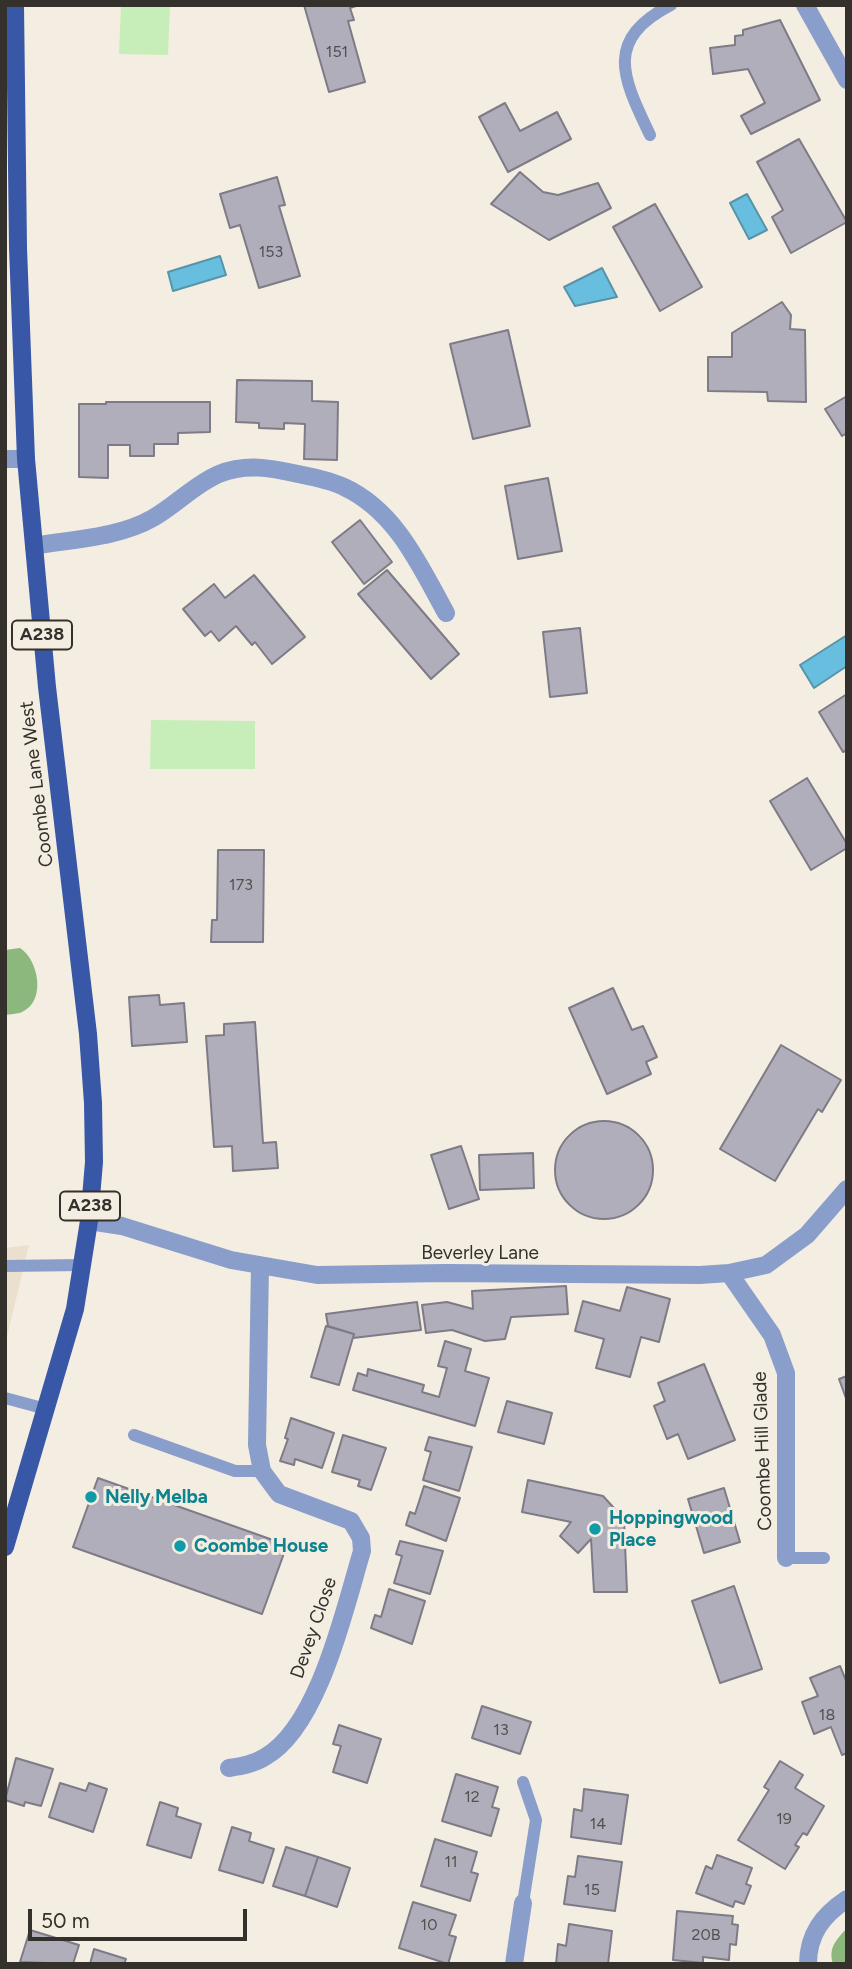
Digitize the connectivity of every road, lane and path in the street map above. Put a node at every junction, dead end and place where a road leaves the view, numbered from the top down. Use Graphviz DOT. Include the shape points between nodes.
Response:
graph roads {
  1 [pos="15,5"];
  2 [pos="671,5"];
  3 [pos="805,5"];
  4 [pos="847,80"];
  5 [pos="650,135"];
  6 [pos="11,248"];
  7 [pos="5,459"];
  8 [pos="26,459"];
  9 [pos="33,545"];
  10 [pos="446,613"];
  11 [pos="847,1189"];
  12 [pos="89,1221"];
  13 [pos="82,1265"];
  14 [pos="260,1265"];
  15 [pos="5,1266"];
  16 [pos="729,1273"];
  17 [pos="5,1398"];
  18 [pos="46,1409"];
  19 [pos="134,1436"];
  20 [pos="262,1471"];
  21 [pos="5,1546"];
  22 [pos="786,1558"];
  23 [pos="824,1558"];
  24 [pos="229,1768"];
  25 [pos="523,1782"];
  26 [pos="847,1899"];
  27 [pos="523,1903"];
  28 [pos="514,1964"];
  29 [pos="808,1964"];
  1 -- 6 [label="main road, Coombe Lane West / A238"];
  2 -- 5 [label="lane" via="648,17 626,47 633,99"];
  3 -- 4 [label="street"];
  6 -- 8 [label="main road, Coombe Lane West / A238"];
  7 -- 8 [label="street"];
  8 -- 9 [label="main road, Coombe Lane West / A238"];
  9 -- 10 [label="street" via="132,527 152,519 219,474 268,467 343,486 370,502 395,526"];
  9 -- 12 [label="main road, Coombe Lane West / A238" via="90,1062 94,1162"];
  11 -- 16 [label="street, Beverley Lane" via="807,1235 766,1265"];
  12 -- 13 [label="main road, Coombe Lane West / A238"];
  12 -- 14 [label="street, Beverley Lane"];
  13 -- 15 [label="lane"];
  13 -- 18 [label="main road, Coombe Lane West / A238" via="75,1310"];
  14 -- 16 [label="street, Beverley Lane" via="317,1275"];
  14 -- 20 [label="street" via="257,1445"];
  16 -- 22 [label="street, Coombe Hill Glade" via="772,1335 786,1373"];
  17 -- 18 [label="lane"];
  18 -- 21 [label="main road, Coombe Lane West / A238"];
  19 -- 20 [label="lane" via="235,1471"];
  20 -- 24 [label="street, Devey Close" via="279,1494 351,1521 361,1538 362,1551 331,1654 310,1705 290,1736 267,1756"];
  22 -- 23 [label="lane"];
  25 -- 27 [label="lane" via="536,1820"];
  26 -- 29 [label="street" via="820,1922 811,1940"];
  27 -- 28 [label="street"];
}
